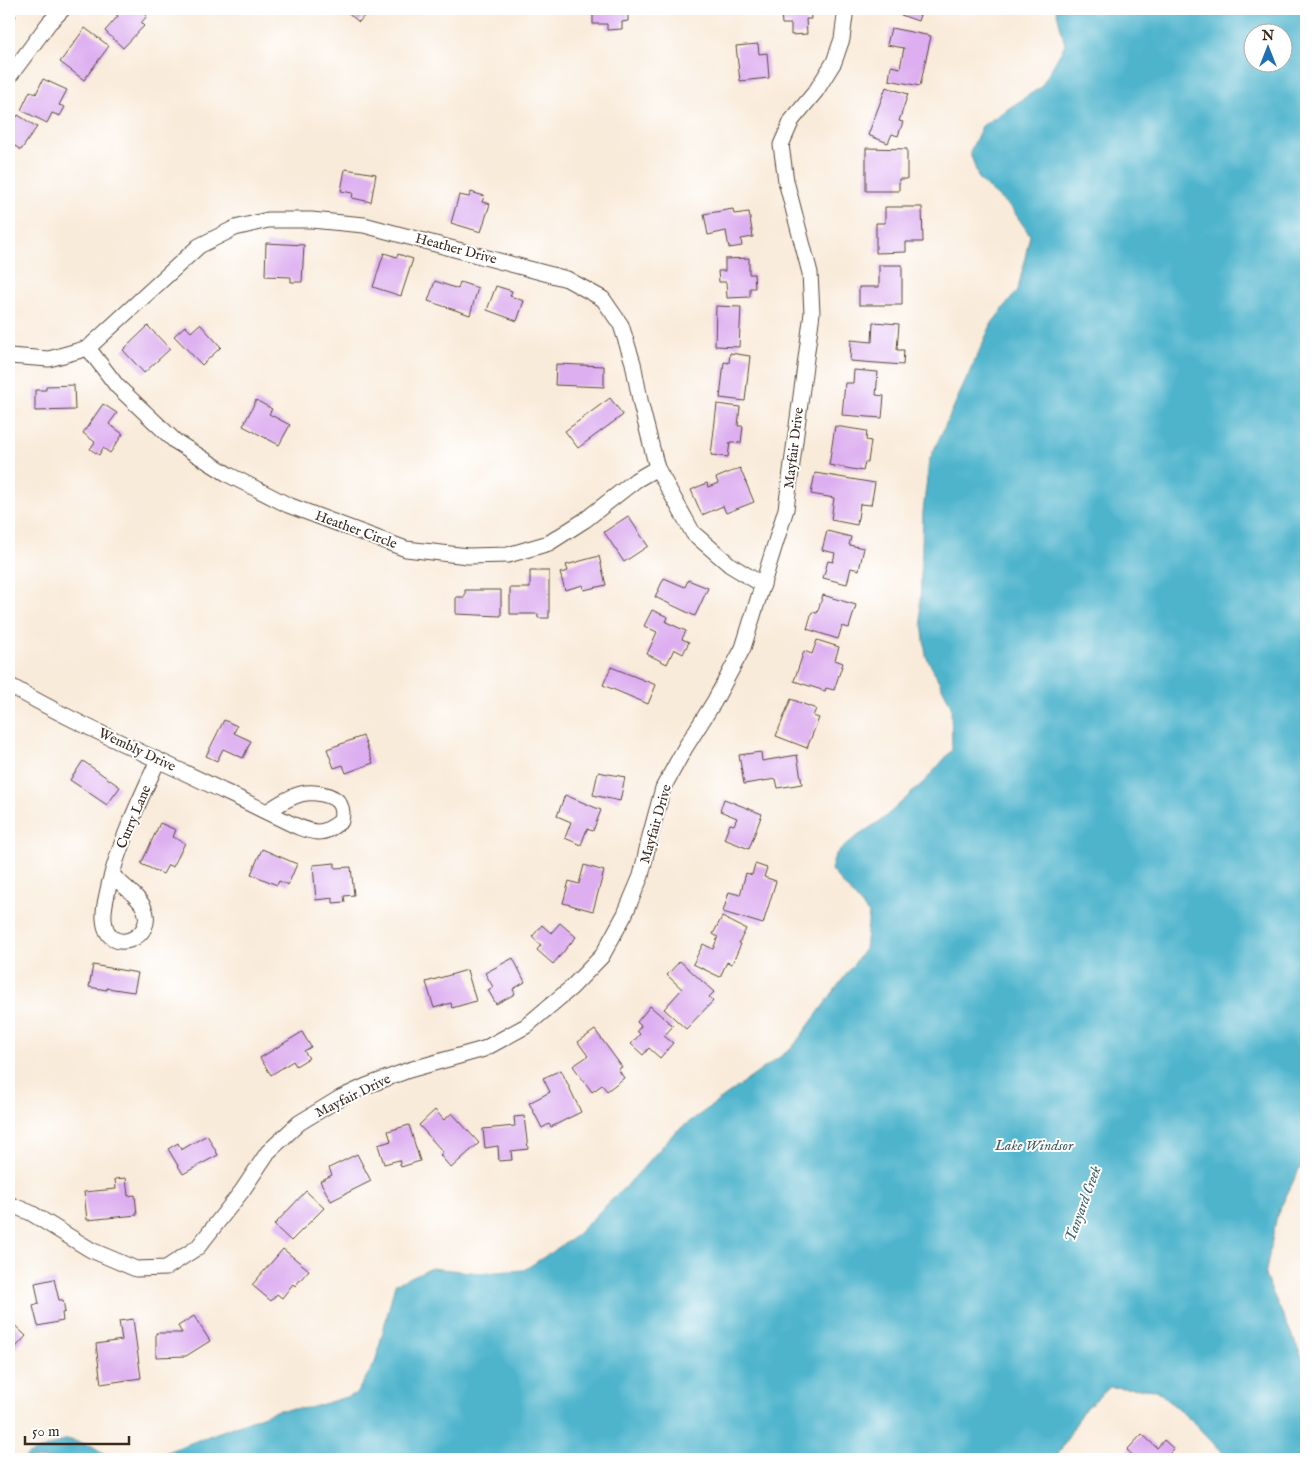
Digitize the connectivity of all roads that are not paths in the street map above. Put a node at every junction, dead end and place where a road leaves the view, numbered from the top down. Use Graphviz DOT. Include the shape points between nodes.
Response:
graph roads {
  1 [pos="63,9"];
  2 [pos="842,9"];
  3 [pos="9,77"];
  4 [pos="88,348"];
  5 [pos="9,356"];
  6 [pos="657,468"];
  7 [pos="763,586"];
  8 [pos="9,685"];
  9 [pos="158,760"];
  10 [pos="267,812"];
  11 [pos="112,875"];
  12 [pos="9,1204"];
  1 -- 3 [label="street"];
  2 -- 7 [label="street, Mayfair Drive" via="845,16 842,39 834,62 792,120 781,145 786,181 810,273 812,313 786,508"];
  4 -- 5 [label="street, Heather Drive" via="49,358"];
  4 -- 6 [label="street, Heather Circle" via="117,386 175,441 190,451 288,505 406,549 468,556 508,555 549,543"];
  4 -- 6 [label="street, Heather Drive" via="199,246 235,228 268,220 364,225 567,279 603,300 621,325"];
  6 -- 7 [label="street, Heather Drive" via="693,533"];
  7 -- 12 [label="street, Mayfair Drive" via="743,648 663,788 641,876 621,922 602,956 571,988 526,1026 484,1048 366,1086 299,1123 268,1152 198,1248 166,1268 136,1269 90,1250 31,1213"];
  8 -- 9 [label="street, Wembly Drive"];
  9 -- 10 [label="street, Wembly Drive"];
  9 -- 11 [label="street, Curry Lane" via="130,821"];
}
